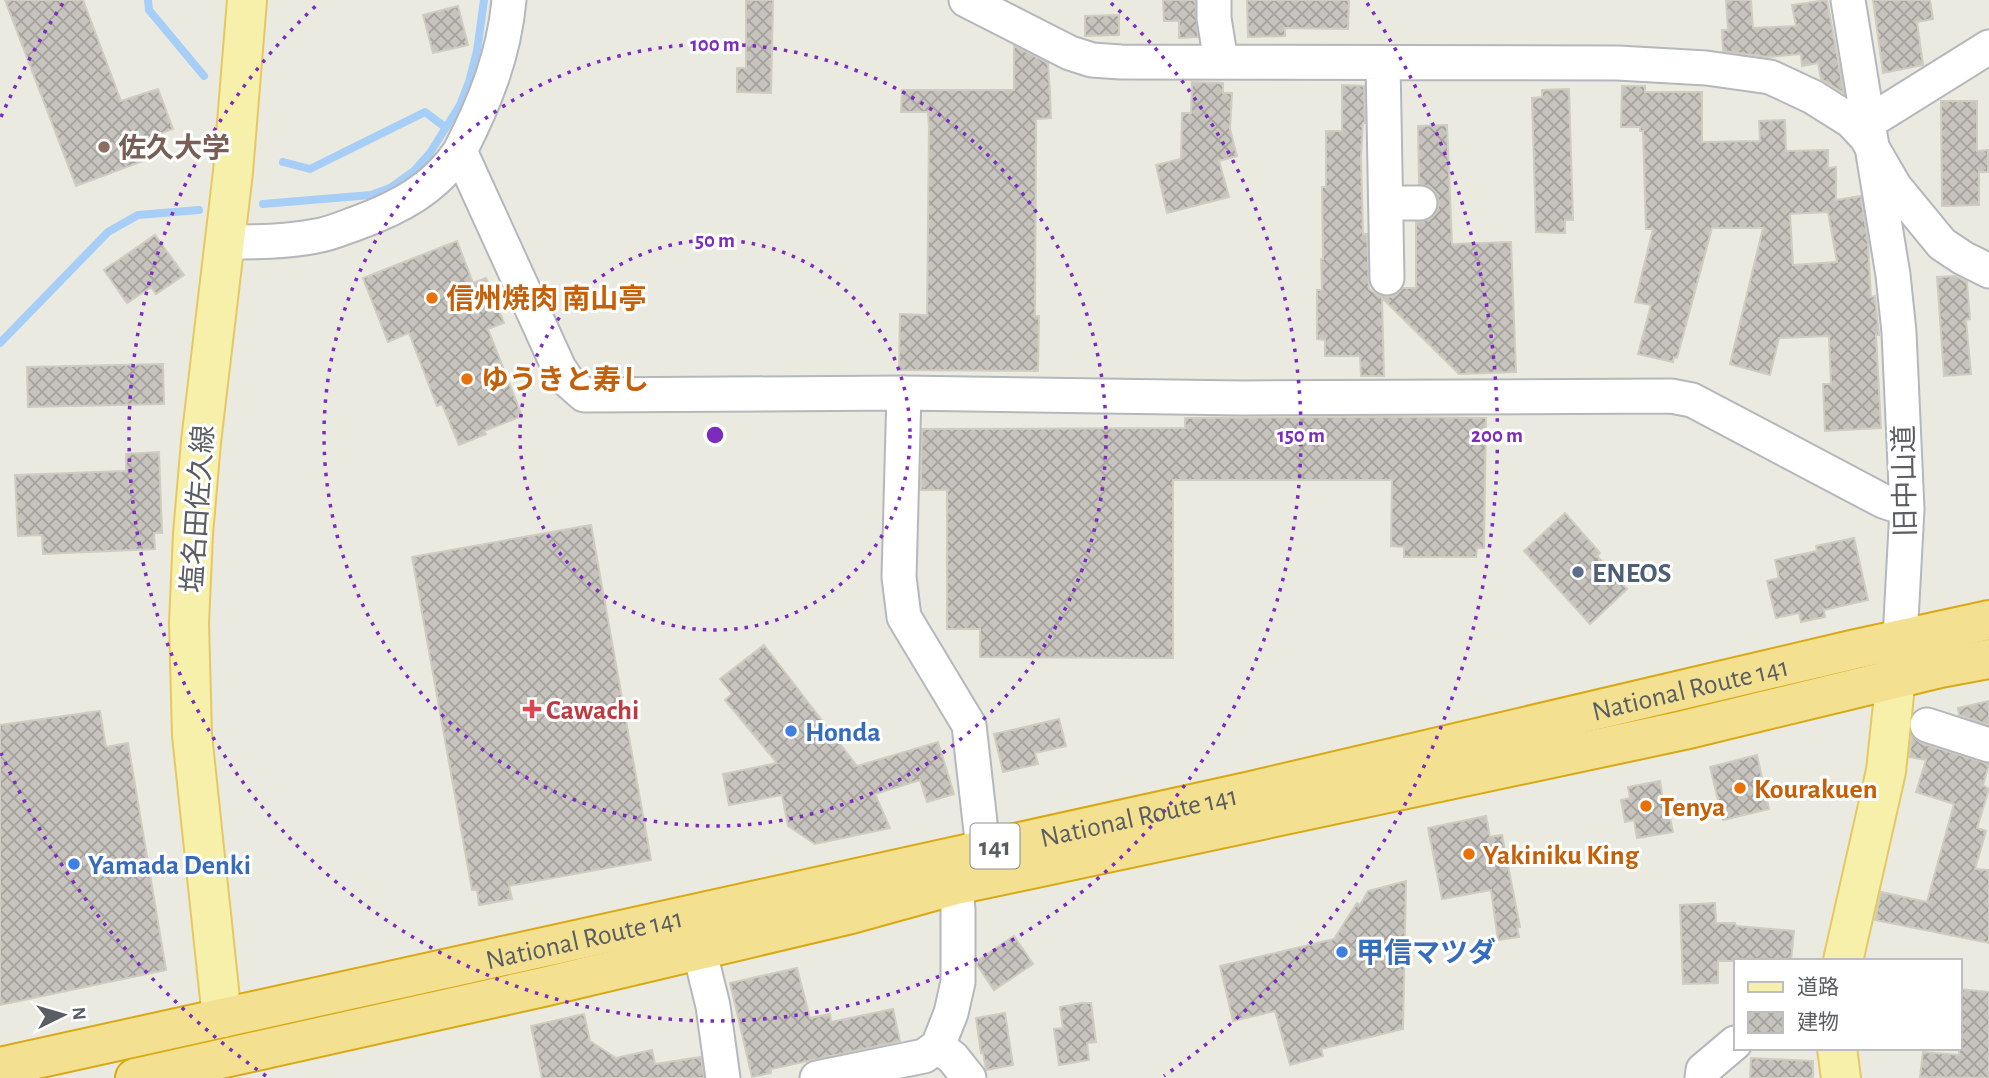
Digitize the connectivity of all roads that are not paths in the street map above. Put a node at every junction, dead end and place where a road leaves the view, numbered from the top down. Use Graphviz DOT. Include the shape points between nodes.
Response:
graph roads {
  1 [pos="247,0"];
  2 [pos="509,0"];
  3 [pos="966,0"];
  4 [pos="1214,0"];
  5 [pos="1847,0"];
  6 [pos="1989,47"];
  7 [pos="1221,62"];
  8 [pos="1383,63"];
  9 [pos="1869,132"];
  10 [pos="460,150"];
  11 [pos="1386,203"];
  12 [pos="1420,203"];
  13 [pos="225,242"];
  14 [pos="1989,271"];
  15 [pos="1387,278"];
  16 [pos="904,393"];
  17 [pos="1907,509"];
  18 [pos="1989,620"];
  19 [pos="1900,639"];
  20 [pos="1989,659"];
  21 [pos="1896,680"];
  22 [pos="1927,725"];
  23 [pos="1989,745"];
  24 [pos="983,849"];
  25 [pos="956,885"];
  26 [pos="699,949"];
  27 [pos="1843,959"];
  28 [pos="222,1018"];
  29 [pos="1734,1044"];
  30 [pos="938,1046"];
  31 [pos="1836,1050"];
  32 [pos="0,1067"];
  33 [pos="229,1068"];
  34 [pos="135,1078"];
  35 [pos="723,1078"];
  36 [pos="817,1078"];
  37 [pos="969,1078"];
  38 [pos="1702,1078"];
  39 [pos="1841,1078"];
  1 -- 13 [label="main road, 塩名田佐久線"];
  2 -- 10 [label="street" via="500,59"];
  3 -- 7 [label="street" via="1092,60"];
  4 -- 7 [label="street"];
  5 -- 9 [label="street, 旧中山道"];
  6 -- 9 [label="street" via="1880,116"];
  7 -- 8 [label="street"];
  8 -- 9 [label="street" via="1618,63 1738,71 1770,78 1813,97"];
  8 -- 11 [label="street"];
  9 -- 14 [label="street" via="1895,187 1942,244"];
  9 -- 17 [label="street, 旧中山道" via="1895,286"];
  10 -- 13 [label="street" via="435,180 390,211 316,236"];
  10 -- 16 [label="street" via="559,368 584,395"];
  11 -- 12 [label="street"];
  11 -- 15 [label="street"];
  13 -- 28 [label="main road, 塩名田佐久線" via="201,442 188,647 192,735"];
  16 -- 17 [label="street" via="1242,398 1671,396 1692,400 1883,501"];
  16 -- 24 [label="street" via="900,577 904,617 970,725"];
  17 -- 19 [label="street, 旧中山道"];
  18 -- 19 [label="highway, National Route 141 / 141"];
  19 -- 21 [label="main road, 旧中山道"];
  19 -- 24 [label="highway, National Route 141 / 141"];
  20 -- 21 [label="highway, National Route 141 / 141"];
  21 -- 25 [label="highway, National Route 141 / 141" via="1684,730"];
  21 -- 27 [label="main road, 旧中山道" via="1886,771"];
  22 -- 23 [label="street"];
  24 -- 28 [label="highway, National Route 141 / 141"];
  25 -- 26 [label="highway, National Route 141 / 141"];
  25 -- 30 [label="street" via="958,982"];
  26 -- 33 [label="highway, National Route 141 / 141"];
  26 -- 35 [label="street"];
  28 -- 32 [label="highway, National Route 141 / 141"];
  28 -- 33 [label="street"];
  29 -- 38 [label="street" via="1703,1070"];
  30 -- 36 [label="street" via="924,1056"];
  30 -- 37 [label="street"];
  31 -- 39 [label="main road"];
  33 -- 34 [label="highway, National Route 141 / 141"];
}
